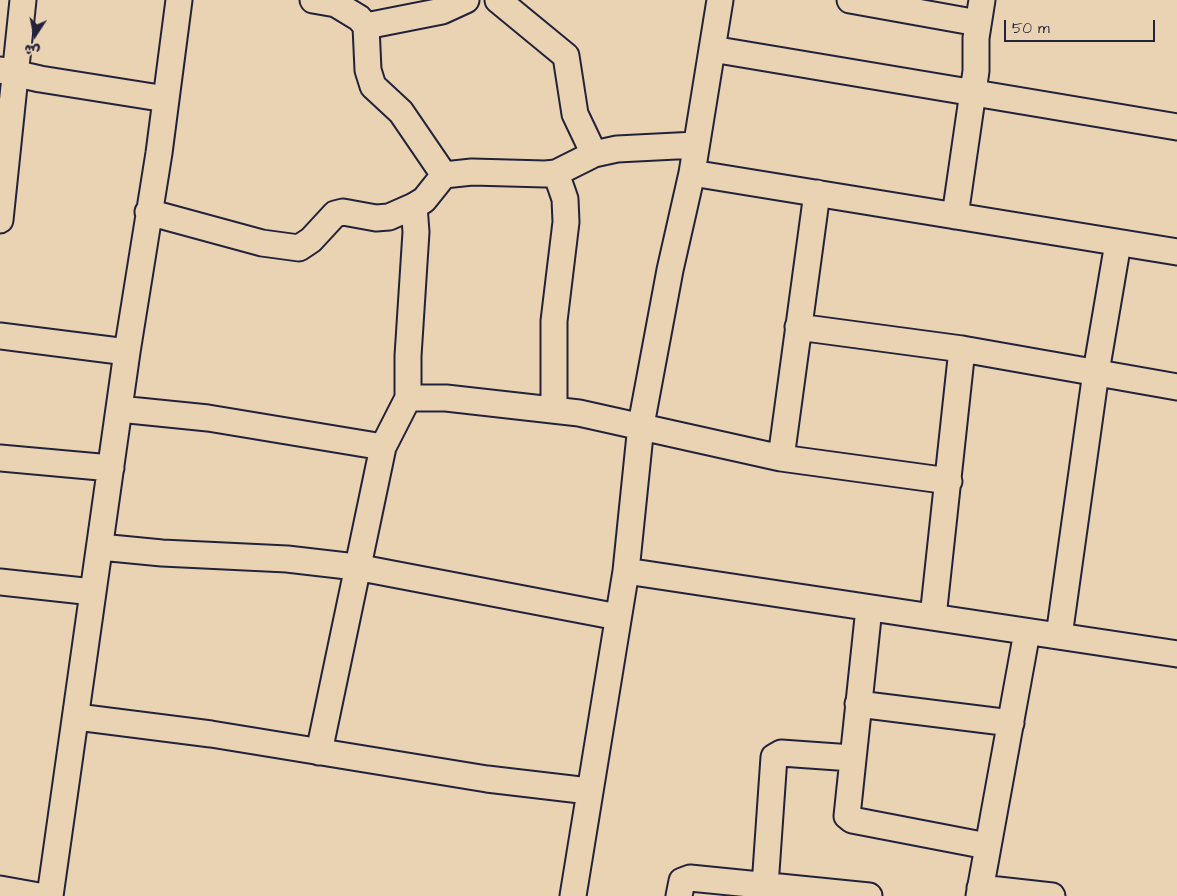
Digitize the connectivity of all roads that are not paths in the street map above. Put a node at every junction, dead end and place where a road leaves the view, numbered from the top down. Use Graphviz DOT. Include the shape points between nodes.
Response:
graph roads {
  1 [pos="23,0"];
  2 [pos="179,0"];
  3 [pos="313,0"];
  4 [pos="466,0"];
  5 [pos="498,0"];
  6 [pos="720,0"];
  7 [pos="850,0"];
  8 [pos="980,12"];
  9 [pos="366,26"];
  10 [pos="712,49"];
  11 [pos="7,72"];
  12 [pos="974,91"];
  13 [pos="166,99"];
  14 [pos="1177,127"];
  15 [pos="696,145"];
  16 [pos="594,154"];
  17 [pos="556,173"];
  18 [pos="692,173"];
  19 [pos="444,175"];
  20 [pos="817,193"];
  21 [pos="414,206"];
  22 [pos="1,209"];
  23 [pos="148,212"];
  24 [pos="955,216"];
  25 [pos="1118,243"];
  26 [pos="1177,252"];
  27 [pos="798,326"];
  28 [pos="0,336"];
  29 [pos="962,349"];
  30 [pos="127,352"];
  31 [pos="1096,372"];
  32 [pos="1177,387"];
  33 [pos="408,398"];
  34 [pos="119,409"];
  35 [pos="554,409"];
  36 [pos="641,425"];
  37 [pos="383,446"];
  38 [pos="0,458"];
  39 [pos="781,458"];
  40 [pos="111,468"];
  41 [pos="949,481"];
  42 [pos="100,547"];
  43 [pos="356,567"];
  44 [pos="626,571"];
  45 [pos="0,582"];
  46 [pos="93,592"];
  47 [pos="869,608"];
  48 [pos="618,617"];
  49 [pos="933,617"];
  50 [pos="1027,632"];
  51 [pos="1059,636"];
  52 [pos="1177,654"];
  53 [pos="858,704"];
  54 [pos="77,717"];
  55 [pos="1011,723"];
  56 [pos="319,752"];
  57 [pos="852,758"];
  58 [pos="589,791"];
  59 [pos="987,846"];
  60 [pos="765,886"];
  61 [pos="0,889"];
  62 [pos="980,892"];
  63 [pos="39,896"];
  64 [pos="50,896"];
  65 [pos="573,896"];
  66 [pos="678,896"];
  67 [pos="869,896"];
  68 [pos="1052,896"];
  1 -- 11 [label="street"];
  2 -- 13 [label="street"];
  3 -- 9 [label="street" via="336,4"];
  4 -- 9 [label="street" via="442,11"];
  5 -- 16 [label="street" via="566,56 575,114"];
  6 -- 10 [label="street"];
  7 -- 8 [label="street"];
  8 -- 12 [label="street"];
  9 -- 19 [label="street" via="368,70 373,86 401,112"];
  10 -- 12 [label="street"];
  10 -- 15 [label="street"];
  11 -- 13 [label="street"];
  11 -- 22 [label="street"];
  12 -- 14 [label="street"];
  12 -- 24 [label="street"];
  13 -- 23 [label="street"];
  15 -- 16 [label="street" via="617,149"];
  15 -- 18 [label="street"];
  16 -- 17 [label="street"];
  17 -- 19 [label="street"];
  17 -- 35 [label="street" via="565,199 566,222 554,321"];
  18 -- 20 [label="street"];
  18 -- 36 [label="street"];
  19 -- 21 [label="street" via="424,200"];
  20 -- 24 [label="street"];
  20 -- 27 [label="street"];
  21 -- 23 [label="street" via="389,217 335,214 299,248 262,243"];
  21 -- 33 [label="street" via="416,232"];
  23 -- 30 [label="street"];
  24 -- 25 [label="street"];
  25 -- 26 [label="street"];
  25 -- 31 [label="street"];
  27 -- 29 [label="street"];
  27 -- 39 [label="street"];
  28 -- 30 [label="street"];
  29 -- 31 [label="street"];
  29 -- 41 [label="street"];
  30 -- 34 [label="street"];
  31 -- 32 [label="street"];
  31 -- 51 [label="street"];
  33 -- 35 [label="street" via="446,398"];
  33 -- 37 [label="street"];
  34 -- 37 [label="street" via="208,418"];
  34 -- 40 [label="street"];
  35 -- 36 [label="street"];
  36 -- 39 [label="street"];
  36 -- 44 [label="street"];
  37 -- 43 [label="street"];
  38 -- 40 [label="street"];
  39 -- 41 [label="street"];
  40 -- 42 [label="street"];
  41 -- 49 [label="street"];
  42 -- 43 [label="street" via="287,559"];
  42 -- 46 [label="street"];
  43 -- 48 [label="street"];
  43 -- 56 [label="street"];
  44 -- 47 [label="street"];
  44 -- 48 [label="street"];
  45 -- 46 [label="street"];
  46 -- 54 [label="street"];
  47 -- 49 [label="street"];
  47 -- 53 [label="street"];
  48 -- 58 [label="street"];
  49 -- 50 [label="street"];
  50 -- 51 [label="street"];
  50 -- 55 [label="street"];
  51 -- 52 [label="street"];
  53 -- 55 [label="street"];
  53 -- 57 [label="street"];
  54 -- 56 [label="street"];
  54 -- 64 [label="street"];
  55 -- 59 [label="street"];
  56 -- 58 [label="street" via="487,779"];
  57 -- 59 [label="street" via="846,810 852,820"];
  57 -- 60 [label="street" via="781,753 774,757"];
  58 -- 65 [label="street"];
  59 -- 62 [label="street"];
  60 -- 66 [label="street" via="690,878 682,881"];
  60 -- 67 [label="street"];
  61 -- 63 [label="street"];
  62 -- 68 [label="street"];
}
